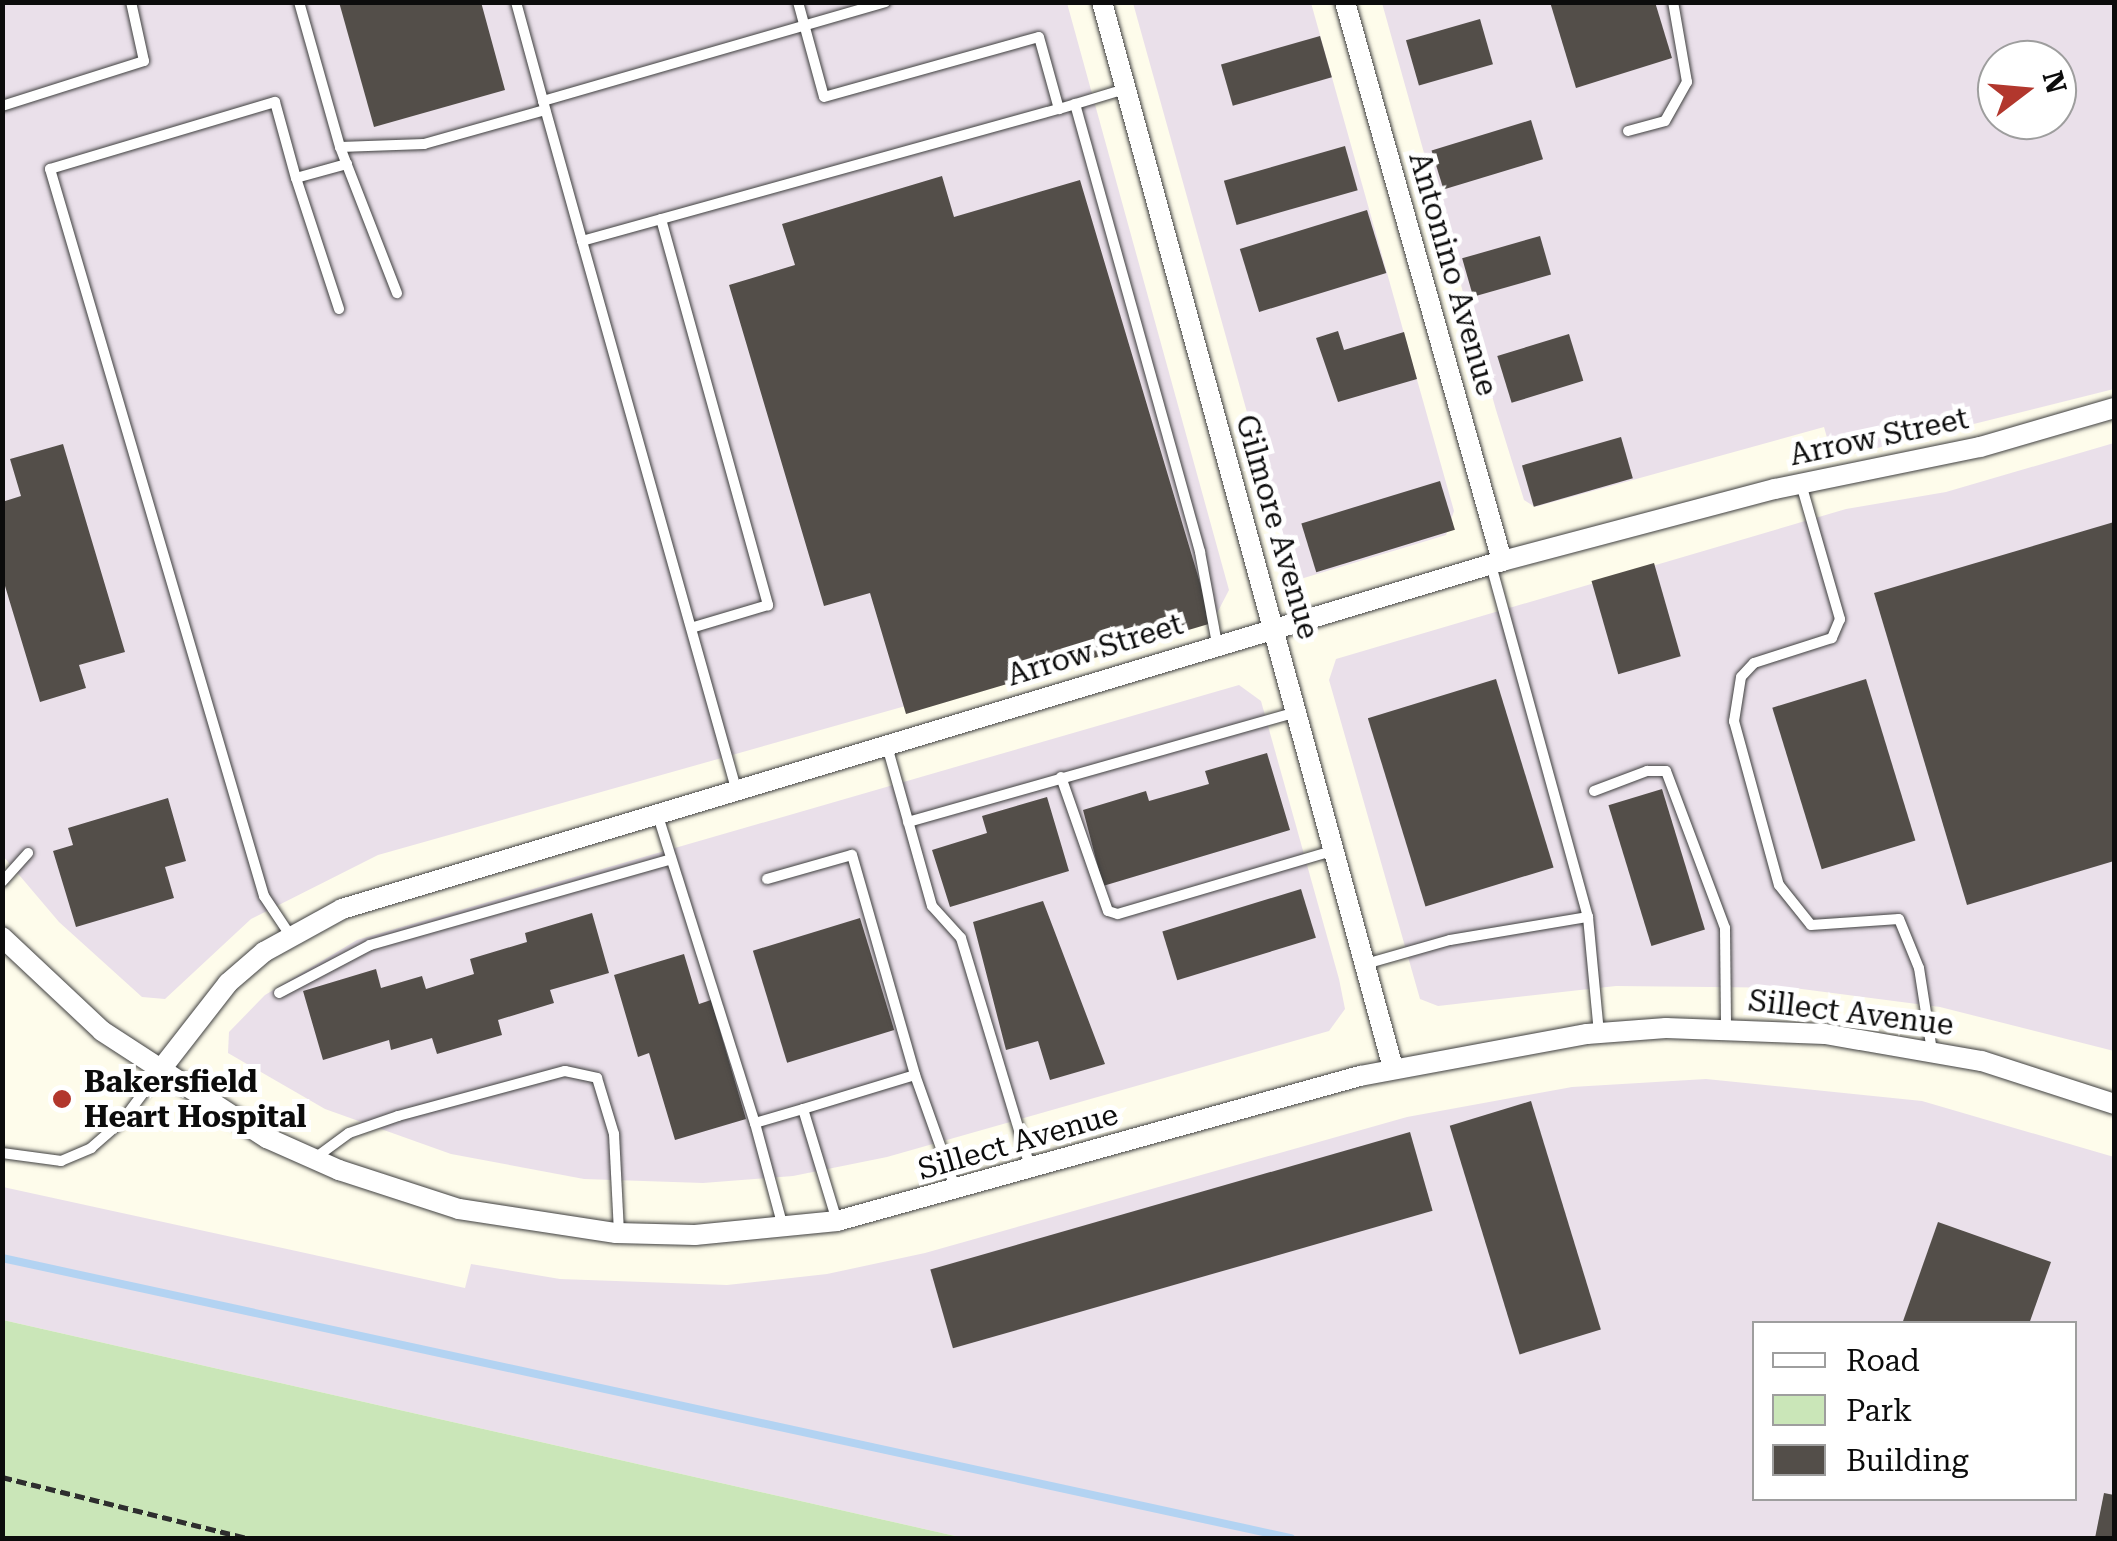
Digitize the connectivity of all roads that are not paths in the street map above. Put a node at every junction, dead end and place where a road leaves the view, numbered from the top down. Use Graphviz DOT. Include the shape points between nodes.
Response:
graph roads {
  1 [pos="131,2"];
  2 [pos="299,2"];
  3 [pos="516,2"];
  4 [pos="798,2"];
  5 [pos="885,2"];
  6 [pos="1102,2"];
  7 [pos="1346,2"];
  8 [pos="1673,2"];
  9 [pos="804,26"];
  10 [pos="1126,89"];
  11 [pos="1075,104"];
  12 [pos="2,106"];
  13 [pos="544,106"];
  14 [pos="1059,110"];
  15 [pos="1628,132"];
  16 [pos="340,147"];
  17 [pos="347,164"];
  18 [pos="296,178"];
  19 [pos="661,219"];
  20 [pos="582,241"];
  21 [pos="396,293"];
  22 [pos="339,310"];
  23 [pos="2114,408"];
  24 [pos="1800,484"];
  25 [pos="1496,562"];
  26 [pos="1272,627"];
  27 [pos="690,628"];
  28 [pos="1217,644"];
  29 [pos="1299,712"];
  30 [pos="888,746"];
  31 [pos="1060,778"];
  32 [pos="1594,791"];
  33 [pos="737,792"];
  34 [pos="658,816"];
  35 [pos="908,822"];
  36 [pos="1338,849"];
  37 [pos="28,853"];
  38 [pos="671,859"];
  39 [pos="767,878"];
  40 [pos="2,882"];
  41 [pos="1588,917"];
  42 [pos="290,935"];
  43 [pos="2,936"];
  44 [pos="1369,963"];
  45 [pos="279,993"];
  46 [pos="1726,1028"];
  47 [pos="1599,1033"];
  48 [pos="1932,1051"];
  49 [pos="1393,1068"];
  50 [pos="158,1073"];
  51 [pos="915,1076"];
  52 [pos="2114,1104"];
  53 [pos="803,1108"];
  54 [pos="755,1123"];
  55 [pos="2,1154"];
  56 [pos="314,1159"];
  57 [pos="1030,1170"];
  58 [pos="956,1190"];
  59 [pos="837,1220"];
  60 [pos="783,1227"];
  61 [pos="620,1233"];
  1 -- 12 [label="lane" via="144,61"];
  2 -- 16 [label="lane"];
  3 -- 13 [label="lane"];
  4 -- 9 [label="lane"];
  5 -- 9 [label="lane"];
  6 -- 10 [label="street, Gilmore Avenue"];
  7 -- 25 [label="street, Antonino Avenue"];
  8 -- 15 [label="lane" via="1686,82 1665,120"];
  9 -- 13 [label="lane"];
  9 -- 14 [label="lane" via="824,97 1038,36"];
  10 -- 11 [label="lane"];
  10 -- 26 [label="street, Gilmore Avenue"];
  11 -- 14 [label="lane"];
  11 -- 28 [label="lane" via="1200,552"];
  13 -- 16 [label="lane" via="424,144"];
  13 -- 20 [label="lane"];
  14 -- 19 [label="lane"];
  16 -- 17 [label="lane"];
  17 -- 18 [label="lane"];
  17 -- 21 [label="lane"];
  18 -- 22 [label="lane"];
  18 -- 42 [label="lane" via="275,102 50,170 264,896"];
  19 -- 20 [label="lane"];
  19 -- 27 [label="lane" via="768,605"];
  20 -- 27 [label="lane"];
  23 -- 24 [label="street, Arrow Street" via="1980,447"];
  24 -- 25 [label="street, Arrow Street"];
  24 -- 48 [label="lane" via="1840,619 1832,638 1754,664 1742,677 1734,721 1779,885 1811,925 1899,919 1919,968"];
  25 -- 26 [label="street, Arrow Street"];
  25 -- 41 [label="lane"];
  26 -- 28 [label="street, Arrow Street"];
  26 -- 29 [label="street, Gilmore Avenue"];
  27 -- 33 [label="lane"];
  28 -- 30 [label="street, Arrow Street"];
  29 -- 31 [label="lane"];
  29 -- 36 [label="street, Gilmore Avenue"];
  30 -- 33 [label="street, Arrow Street"];
  30 -- 35 [label="lane"];
  31 -- 35 [label="lane"];
  31 -- 36 [label="lane" via="1108,911 1118,914"];
  32 -- 46 [label="lane" via="1647,771 1666,772 1725,928"];
  33 -- 34 [label="street, Arrow Street"];
  34 -- 38 [label="lane"];
  34 -- 42 [label="street, Arrow Street" via="371,899"];
  35 -- 57 [label="lane" via="932,906 961,938"];
  36 -- 44 [label="street, Gilmore Avenue"];
  37 -- 40 [label="lane"];
  38 -- 45 [label="lane" via="370,946"];
  38 -- 54 [label="lane"];
  39 -- 51 [label="lane" via="852,855"];
  41 -- 44 [label="lane" via="1450,940"];
  41 -- 47 [label="lane"];
  42 -- 50 [label="street, Arrow Street" via="228,983"];
  43 -- 50 [label="street, Sillect Avenue" via="102,1031"];
  44 -- 49 [label="street, Gilmore Avenue"];
  46 -- 47 [label="street, Sillect Avenue"];
  46 -- 48 [label="street, Sillect Avenue" via="1825,1034"];
  47 -- 49 [label="street, Sillect Avenue"];
  48 -- 52 [label="street, Sillect Avenue"];
  49 -- 57 [label="street, Sillect Avenue"];
  50 -- 55 [label="lane" via="91,1148 60,1161"];
  50 -- 56 [label="street, Sillect Avenue"];
  51 -- 53 [label="lane"];
  51 -- 58 [label="lane"];
  53 -- 54 [label="lane"];
  53 -- 59 [label="lane"];
  54 -- 60 [label="lane"];
  56 -- 61 [label="street, Sillect Avenue" via="459,1209"];
  56 -- 61 [label="lane" via="349,1133 398,1116 565,1071 598,1078 614,1134"];
  57 -- 58 [label="street, Sillect Avenue"];
  58 -- 59 [label="street, Sillect Avenue"];
  59 -- 60 [label="street, Sillect Avenue"];
  60 -- 61 [label="street, Sillect Avenue"];
}
